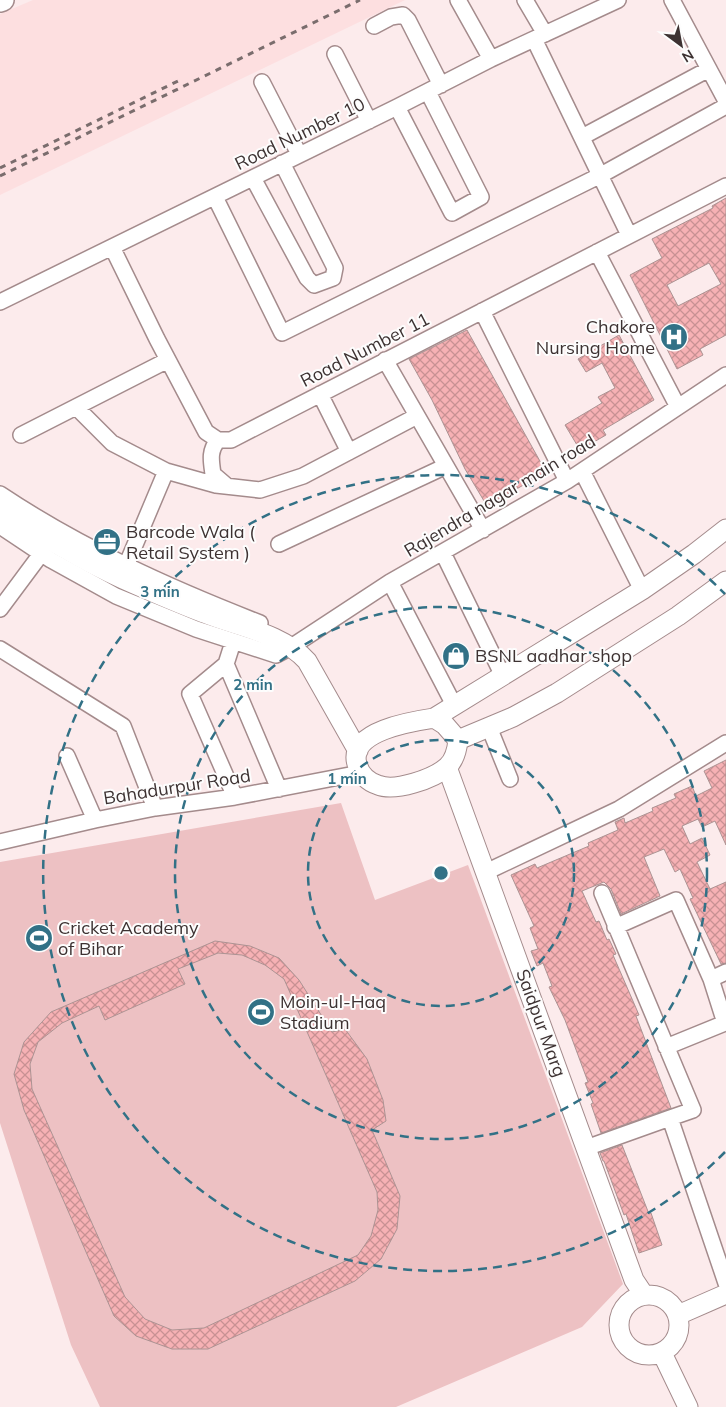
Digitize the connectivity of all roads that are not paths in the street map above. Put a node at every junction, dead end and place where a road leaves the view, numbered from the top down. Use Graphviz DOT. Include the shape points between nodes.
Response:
graph roads {
  1 [pos="458,0"];
  2 [pos="525,0"];
  3 [pos="618,0"];
  4 [pos="672,0"];
  5 [pos="374,26"];
  6 [pos="540,37"];
  7 [pos="334,54"];
  8 [pos="492,59"];
  9 [pos="709,69"];
  10 [pos="262,82"];
  11 [pos="434,89"];
  12 [pos="726,101"];
  13 [pos="726,106"];
  14 [pos="397,107"];
  15 [pos="369,121"];
  16 [pos="582,138"];
  17 [pos="299,154"];
  18 [pos="282,164"];
  19 [pos="601,175"];
  20 [pos="253,178"];
  21 [pos="726,186"];
  22 [pos="215,197"];
  23 [pos="629,236"];
  24 [pos="112,246"];
  25 [pos="598,252"];
  26 [pos="0,302"];
  27 [pos="482,311"];
  28 [pos="168,360"];
  29 [pos="385,360"];
  30 [pos="726,374"];
  31 [pos="320,394"];
  32 [pos="76,407"];
  33 [pos="678,407"];
  34 [pos="418,416"];
  35 [pos="21,435"];
  36 [pos="218,440"];
  37 [pos="349,452"];
  38 [pos="446,466"];
  39 [pos="166,471"];
  40 [pos="582,471"];
  41 [pos="567,481"];
  42 [pos="227,486"];
  43 [pos="0,494"];
  44 [pos="0,509"];
  45 [pos="0,526"];
  46 [pos="726,529"];
  47 [pos="483,530"];
  48 [pos="279,544"];
  49 [pos="443,553"];
  50 [pos="41,554"];
  51 [pos="126,566"];
  52 [pos="726,581"];
  53 [pos="390,582"];
  54 [pos="642,590"];
  55 [pos="0,609"];
  56 [pos="233,642"];
  57 [pos="292,643"];
  58 [pos="0,650"];
  59 [pos="226,664"];
  60 [pos="503,676"];
  61 [pos="454,705"];
  62 [pos="434,718"];
  63 [pos="344,726"];
  64 [pos="489,727"];
  65 [pos="375,733"];
  66 [pos="458,740"];
  67 [pos="726,743"];
  68 [pos="358,751"];
  69 [pos="67,756"];
  70 [pos="447,767"];
  71 [pos="360,773"];
  72 [pos="510,779"];
  73 [pos="279,789"];
  74 [pos="235,797"];
  75 [pos="155,808"];
  76 [pos="95,820"];
  77 [pos="0,842"];
  78 [pos="486,872"];
  79 [pos="602,893"];
  80 [pos="615,927"];
  81 [pos="726,972"];
  82 [pos="711,978"];
  83 [pos="725,1024"];
  84 [pos="666,1048"];
  85 [pos="670,1118"];
  86 [pos="586,1148"];
  87 [pos="726,1283"];
  88 [pos="726,1294"];
  89 [pos="637,1299"];
  90 [pos="678,1315"];
  91 [pos="662,1352"];
  92 [pos="688,1407"];
  1 -- 8 [label="street"];
  2 -- 6 [label="street"];
  3 -- 6 [label="street, Road Number 10"];
  4 -- 9 [label="street"];
  5 -- 11 [label="street" via="391,17 403,16 408,20"];
  6 -- 8 [label="street, Road Number 10"];
  6 -- 16 [label="street"];
  7 -- 15 [label="street"];
  8 -- 11 [label="street, Road Number 10"];
  9 -- 12 [label="street"];
  9 -- 16 [label="street"];
  10 -- 17 [label="street"];
  11 -- 14 [label="street, Road Number 10"];
  11 -- 14 [label="street" via="481,197 452,213"];
  13 -- 19 [label="street"];
  14 -- 15 [label="street, Road Number 10"];
  15 -- 17 [label="street, Road Number 10"];
  16 -- 19 [label="street"];
  17 -- 18 [label="street, Road Number 10"];
  18 -- 20 [label="street, Road Number 10"];
  18 -- 20 [label="street" via="336,268 333,278 314,285 308,278"];
  19 -- 22 [label="street" via="282,333"];
  19 -- 23 [label="street"];
  20 -- 22 [label="street, Road Number 10"];
  21 -- 23 [label="street, Road Number 11"];
  22 -- 24 [label="street, Road Number 10"];
  23 -- 25 [label="street, Road Number 11"];
  24 -- 26 [label="street, Road Number 10"];
  24 -- 28 [label="street"];
  25 -- 27 [label="street, Road Number 11"];
  25 -- 33 [label="street"];
  27 -- 29 [label="street, Road Number 11"];
  27 -- 41 [label="street"];
  28 -- 32 [label="street"];
  28 -- 36 [label="street" via="206,432"];
  29 -- 31 [label="street, Road Number 11"];
  29 -- 34 [label="street"];
  30 -- 33 [label="street, Rajendra nagar main road"];
  31 -- 36 [label="street, Road Number 11" via="230,440"];
  31 -- 37 [label="street"];
  32 -- 35 [label="street"];
  32 -- 39 [label="street" via="112,443"];
  33 -- 40 [label="street, Rajendra nagar main road"];
  34 -- 37 [label="street"];
  34 -- 38 [label="street"];
  36 -- 42 [label="street" via="212,448 213,474"];
  37 -- 42 [label="street" via="303,476 260,490"];
  38 -- 47 [label="street"];
  38 -- 48 [label="street"];
  39 -- 42 [label="street"];
  39 -- 51 [label="street"];
  40 -- 41 [label="street, Rajendra nagar main road"];
  40 -- 54 [label="street"];
  41 -- 47 [label="street, Rajendra nagar main road"];
  43 -- 51 [label="street"];
  44 -- 57 [label="main road" via="92,565 122,579 205,614"];
  45 -- 50 [label="street, Rajendra nagar main road"];
  46 -- 54 [label="main road"];
  47 -- 49 [label="street, Rajendra nagar main road"];
  49 -- 53 [label="street, Rajendra nagar main road"];
  49 -- 60 [label="street"];
  50 -- 55 [label="street"];
  50 -- 56 [label="street, Rajendra nagar main road" via="116,596"];
  51 -- 57 [label="street"];
  52 -- 64 [label="main road" via="678,616 557,693"];
  53 -- 57 [label="street, Rajendra nagar main road"];
  53 -- 61 [label="street"];
  54 -- 60 [label="main road"];
  56 -- 57 [label="street, Rajendra nagar main road" via="276,655"];
  56 -- 59 [label="street"];
  57 -- 63 [label="main road" via="307,661"];
  58 -- 75 [label="street" via="123,726"];
  59 -- 73 [label="street"];
  59 -- 74 [label="street" via="190,694"];
  60 -- 61 [label="main road"];
  61 -- 62 [label="main road"];
  62 -- 65 [label="main road" via="405,722"];
  62 -- 66 [label="main road"];
  63 -- 65 [label="main road"];
  63 -- 68 [label="main road"];
  64 -- 66 [label="main road"];
  64 -- 72 [label="street"];
  65 -- 68 [label="main road"];
  66 -- 70 [label="main road" via="457,751"];
  67 -- 78 [label="street" via="620,809"];
  68 -- 71 [label="main road" via="356,761"];
  69 -- 76 [label="street"];
  70 -- 71 [label="main road" via="435,776 394,787 379,786"];
  70 -- 78 [label="main road, Saidpur Marg"];
  71 -- 73 [label="street, Bahadurpur Road"];
  73 -- 74 [label="street, Bahadurpur Road"];
  74 -- 75 [label="street, Bahadurpur Road"];
  75 -- 76 [label="street, Bahadurpur Road"];
  76 -- 77 [label="street, Bahadurpur Road"];
  78 -- 86 [label="main road, Saidpur Marg"];
  79 -- 80 [label="street"];
  80 -- 82 [label="street" via="676,900"];
  80 -- 84 [label="street"];
  81 -- 82 [label="street"];
  82 -- 83 [label="street"];
  83 -- 84 [label="street"];
  84 -- 85 [label="street" via="693,1110"];
  85 -- 86 [label="street"];
  85 -- 87 [label="street"];
  86 -- 89 [label="main road, Saidpur Marg" via="634,1280"];
  88 -- 90 [label="main road"];
  89 -- 90 [label="main road" via="652,1294 663,1298"];
  89 -- 91 [label="main road" via="626,1305 619,1320 621,1336 630,1349 646,1355"];
  90 -- 91 [label="main road" via="679,1330 673,1343"];
  91 -- 92 [label="main road"];
}
